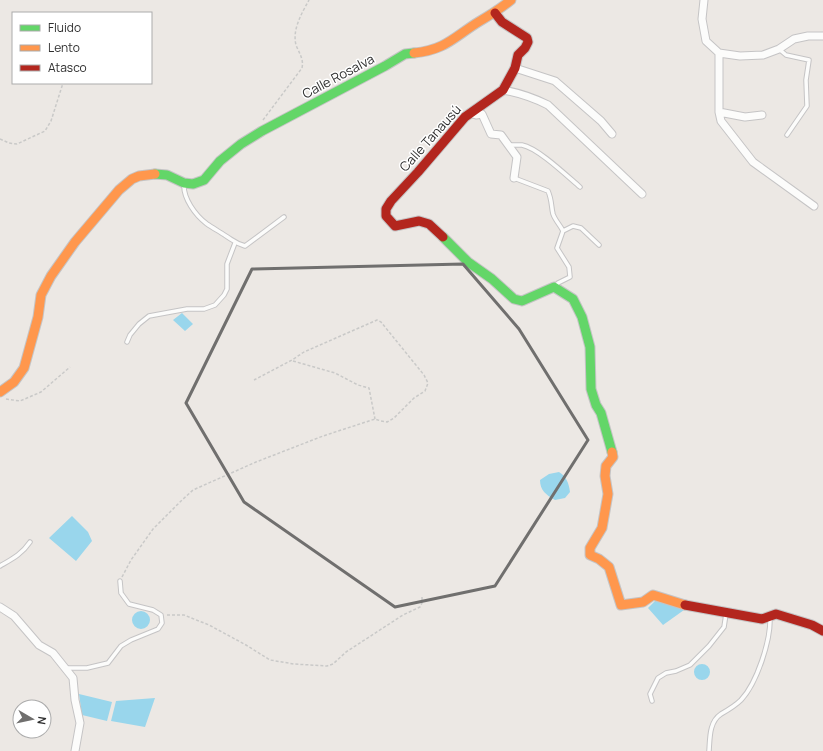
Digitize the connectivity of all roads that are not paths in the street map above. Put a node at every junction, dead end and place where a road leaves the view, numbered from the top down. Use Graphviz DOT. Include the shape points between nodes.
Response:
graph roads {
  1 [pos="511,0"];
  2 [pos="704,0"];
  3 [pos="495,13"];
  4 [pos="823,36"];
  5 [pos="779,49"];
  6 [pos="718,53"];
  7 [pos="515,68"];
  8 [pos="504,90"];
  9 [pos="719,112"];
  10 [pos="469,113"];
  11 [pos="762,115"];
  12 [pos="612,134"];
  13 [pos="787,135"];
  14 [pos="509,145"];
  15 [pos="514,178"];
  16 [pos="184,183"];
  17 [pos="580,187"];
  18 [pos="642,194"];
  19 [pos="814,206"];
  20 [pos="284,217"];
  21 [pos="563,231"];
  22 [pos="235,243"];
  23 [pos="599,245"];
  24 [pos="554,287"];
  25 [pos="128,342"];
  26 [pos="2,396"];
  27 [pos="30,542"];
  28 [pos="0,566"];
  29 [pos="120,581"];
  30 [pos="0,606"];
  31 [pos="726,612"];
  32 [pos="770,616"];
  33 [pos="823,631"];
  34 [pos="65,668"];
  35 [pos="652,701"];
  36 [pos="75,751"];
  37 [pos="709,751"];
  1 -- 3 [label="street, Calle Rosalva"];
  2 -- 6 [label="street" via="702,19 706,41"];
  3 -- 7 [label="street" via="502,22 527,38 528,42 518,55"];
  3 -- 16 [label="street, Calle Rosalva" via="444,46 427,52 405,54 262,131 220,161 204,180 193,184"];
  4 -- 5 [label="street" via="794,39"];
  5 -- 6 [label="street" via="763,55 740,56"];
  5 -- 13 [label="lane" via="786,55 809,60 806,80 807,106"];
  6 -- 9 [label="street"];
  7 -- 8 [label="street"];
  7 -- 12 [label="street" via="555,81 601,121"];
  8 -- 10 [label="street, Calle Tanausú"];
  8 -- 18 [label="street" via="522,94 548,105"];
  9 -- 11 [label="street" via="745,117"];
  9 -- 19 [label="street" via="721,121 753,162"];
  10 -- 14 [label="street" via="482,114 491,134 501,135"];
  10 -- 24 [label="street, Calle Tanausú" via="391,201 386,209 386,216 395,226 419,221 429,224 468,262 514,298 522,301"];
  14 -- 15 [label="street" via="517,157"];
  14 -- 17 [label="lane" via="522,145 528,148 548,160"];
  15 -- 21 [label="lane" via="548,191 552,199 553,212"];
  16 -- 22 [label="lane" via="184,192 206,224"];
  16 -- 26 [label="street" via="167,175 139,176 119,190 75,242 51,276 41,295 38,317 24,368"];
  20 -- 22 [label="lane" via="245,246"];
  21 -- 23 [label="lane" via="573,226 581,228"];
  21 -- 24 [label="lane" via="557,248 569,267 570,278"];
  22 -- 25 [label="lane" via="227,264 227,288 215,305 204,309 186,309 149,316 130,335"];
  24 -- 31 [label="street" via="574,300 586,328 590,348 590,390 596,407 601,412 613,457 606,466 608,494 602,528 590,548 590,555 609,567 621,605 643,602 653,595 694,607"];
  27 -- 28 [label="lane" via="24,551"];
  29 -- 34 [label="lane" via="121,594 129,604 153,610 161,615 162,623 158,629 121,646 108,663 87,668"];
  30 -- 34 [label="street" via="14,616 39,646 53,653"];
  31 -- 32 [label="street" via="762,619"];
  31 -- 35 [label="lane" via="724,627 690,665 658,678 650,694"];
  32 -- 33 [label="street" via="776,614"];
  32 -- 37 [label="lane" via="771,628 755,679 742,700 714,722"];
  34 -- 36 [label="street" via="73,678 80,723"];
}
